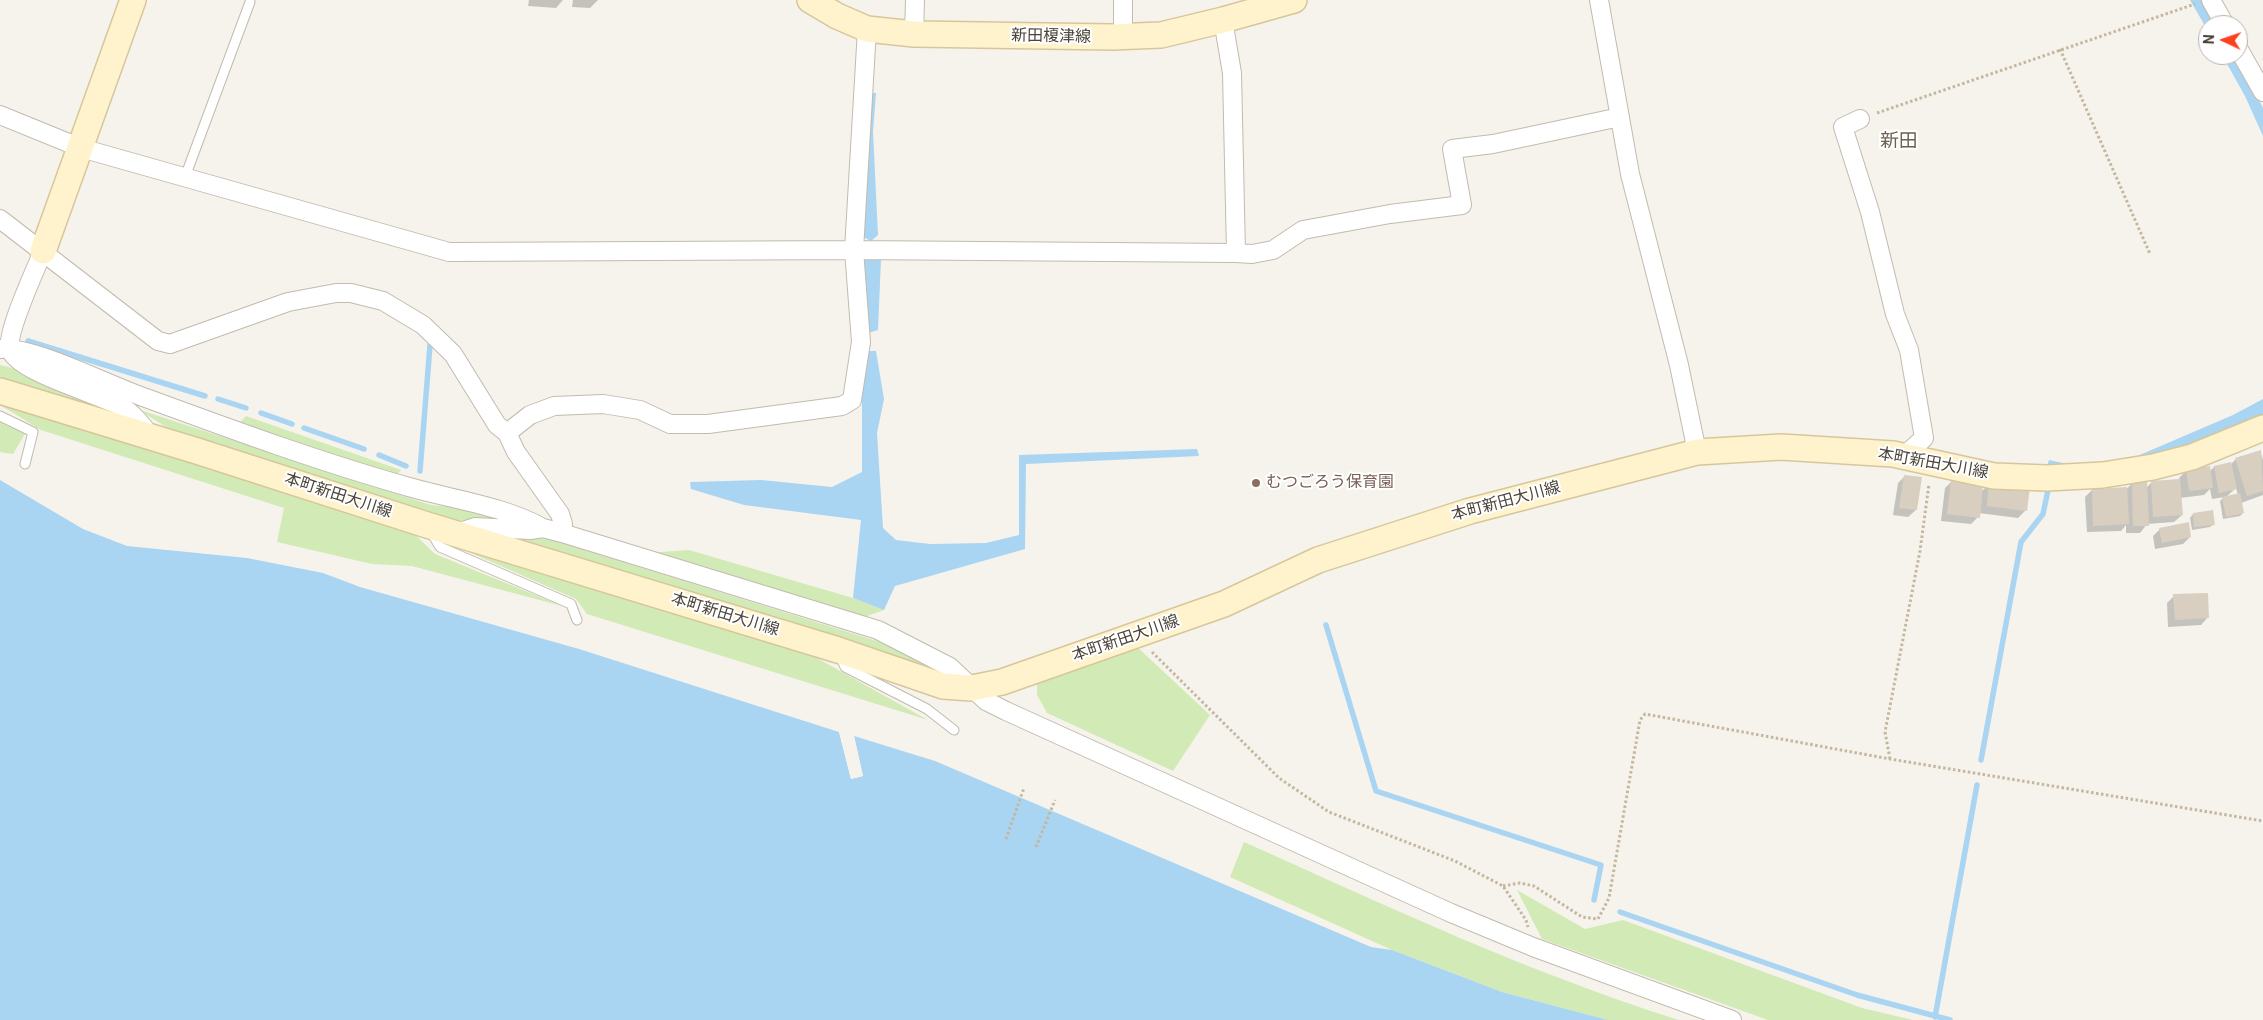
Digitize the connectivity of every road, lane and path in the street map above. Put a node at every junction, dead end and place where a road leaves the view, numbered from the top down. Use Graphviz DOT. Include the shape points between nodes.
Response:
graph roads {
  1 [pos="133,0"];
  2 [pos="810,0"];
  3 [pos="915,0"];
  4 [pos="1122,0"];
  5 [pos="1599,0"];
  6 [pos="250,2"];
  7 [pos="1283,2"];
  8 [pos="2204,2"];
  9 [pos="2216,15"];
  10 [pos="1223,20"];
  11 [pos="867,29"];
  12 [pos="914,34"];
  13 [pos="1123,37"];
  14 [pos="2060,49"];
  15 [pos="2248,65"];
  16 [pos="2263,92"];
  17 [pos="0,115"];
  18 [pos="1620,117"];
  19 [pos="1860,119"];
  20 [pos="81,148"];
  21 [pos="185,177"];
  22 [pos="0,219"];
  23 [pos="854,250"];
  24 [pos="43,251"];
  25 [pos="1236,253"];
  26 [pos="2150,254"];
  27 [pos="5,348"];
  28 [pos="0,391"];
  29 [pos="0,416"];
  30 [pos="2263,428"];
  31 [pos="508,433"];
  32 [pos="150,436"];
  33 [pos="1697,452"];
  34 [pos="1903,457"];
  35 [pos="25,464"];
  36 [pos="1932,464"];
  37 [pos="427,525"];
  38 [pos="543,528"];
  39 [pos="456,533"];
  40 [pos="562,533"];
  41 [pos="577,620"];
  42 [pos="1140,634"];
  43 [pos="838,650"];
  44 [pos="972,688"];
  45 [pos="954,730"];
  46 [pos="1890,759"];
  47 [pos="1024,788"];
  48 [pos="1055,800"];
  49 [pos="2263,820"];
  50 [pos="1006,839"];
  51 [pos="1036,847"];
  52 [pos="1503,886"];
  53 [pos="1532,947"];
  54 [pos="1732,1020"];
  1 -- 20 [label="main road"];
  2 -- 11 [label="main road, 新田榎津線"];
  3 -- 12 [label="street"];
  4 -- 13 [label="street"];
  5 -- 18 [label="street"];
  6 -- 21 [label="lane"];
  7 -- 10 [label="main road, 新田榎津線"];
  8 -- 9 [label="street"];
  8 -- 14 [label="path"];
  10 -- 13 [label="main road, 新田榎津線" via="1161,34"];
  10 -- 25 [label="street" via="1232,73"];
  11 -- 12 [label="main road, 新田榎津線"];
  11 -- 23 [label="street"];
  12 -- 13 [label="main road, 新田榎津線"];
  14 -- 19 [label="path"];
  14 -- 26 [label="path"];
  15 -- 16 [label="street"];
  17 -- 20 [label="street"];
  18 -- 25 [label="street" via="1493,144 1452,149 1462,205 1303,230 1273,250"];
  18 -- 33 [label="street" via="1630,174 1679,365"];
  19 -- 34 [label="street" via="1843,127 1870,212 1895,314 1909,350 1924,438"];
  20 -- 21 [label="street"];
  20 -- 24 [label="main road"];
  21 -- 23 [label="street" via="449,252"];
  22 -- 24 [label="street"];
  23 -- 25 [label="street"];
  23 -- 31 [label="street" via="860,342 852,400 842,406 708,424 670,424 640,410 603,404 554,406 530,415"];
  24 -- 27 [label="street"];
  24 -- 31 [label="street" via="158,340 170,344 288,302 344,293 383,301 423,325 453,354 497,425"];
  27 -- 32 [label="street" via="37,371 124,408"];
  27 -- 38 [label="street" via="30,352 120,389 246,434 408,487 480,503"];
  28 -- 32 [label="main road, 本町新田大川線"];
  29 -- 35 [label="lane" via="33,432"];
  30 -- 36 [label="main road, 本町新田大川線" via="2192,457 2103,475 1994,476"];
  31 -- 40 [label="street" via="516,452 560,514"];
  32 -- 37 [label="main road, 本町新田大川線"];
  33 -- 34 [label="main road, 本町新田大川線" via="1781,447"];
  33 -- 42 [label="main road, 本町新田大川線" via="1470,511 1327,557 1224,604"];
  34 -- 36 [label="main road, 本町新田大川線"];
  36 -- 46 [label="path" via="1920,551 1885,732"];
  37 -- 39 [label="main road, 本町新田大川線"];
  37 -- 41 [label="lane" via="440,547 571,604"];
  38 -- 39 [label="street" via="475,527"];
  38 -- 40 [label="street"];
  39 -- 43 [label="main road, 本町新田大川線"];
  40 -- 44 [label="street" via="878,630 950,667"];
  42 -- 44 [label="main road, 本町新田大川線" via="1002,682"];
  42 -- 52 [label="path" via="1149,649 1278,778 1329,812 1455,860"];
  43 -- 44 [label="main road, 本町新田大川線" via="943,686"];
  43 -- 45 [label="lane" via="846,667 927,709"];
  44 -- 53 [label="street" via="986,701 1006,711"];
  46 -- 49 [label="path"];
  46 -- 52 [label="path" via="1645,714 1640,720 1609,898 1598,919 1582,917 1534,886 1520,883"];
  47 -- 50 [label="path"];
  48 -- 51 [label="path"];
  52 -- 53 [label="path" via="1526,920"];
  53 -- 54 [label="street"];
}
